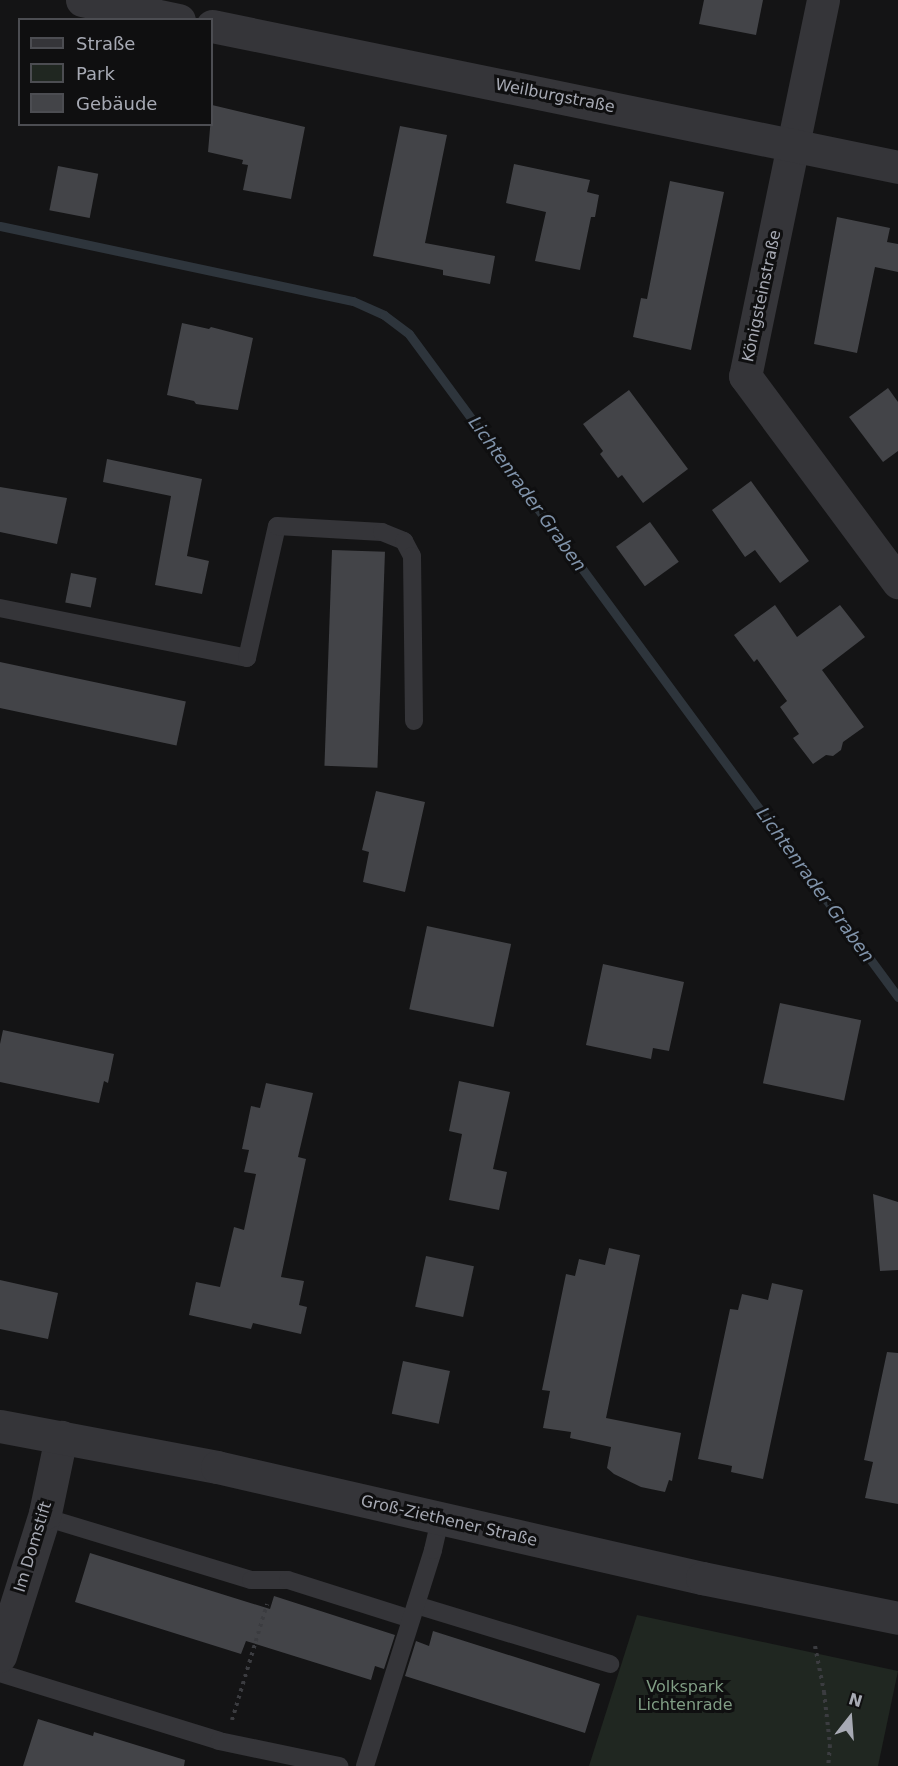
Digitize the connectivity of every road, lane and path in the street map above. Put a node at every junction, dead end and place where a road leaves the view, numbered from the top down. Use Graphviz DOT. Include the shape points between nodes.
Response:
graph roads {
  1 [pos="82,0"];
  2 [pos="822,0"];
  3 [pos="169,18"];
  4 [pos="213,26"];
  5 [pos="794,146"];
  6 [pos="898,167"];
  7 [pos="898,582"];
  8 [pos="0,608"];
  9 [pos="414,721"];
  10 [pos="0,1426"];
  11 [pos="61,1437"];
  12 [pos="44,1517"];
  13 [pos="440,1519"];
  14 [pos="274,1580"];
  15 [pos="414,1612"];
  16 [pos="898,1618"];
  17 [pos="815,1646"];
  18 [pos="0,1656"];
  19 [pos="610,1664"];
  20 [pos="0,1672"];
  21 [pos="226,1743"];
  22 [pos="339,1766"];
  23 [pos="365,1766"];
  24 [pos="828,1766"];
  1 -- 3 [label="street"];
  2 -- 5 [label="street, Königsteinstraße"];
  4 -- 5 [label="street, Weilburgstraße"];
  5 -- 6 [label="street, Weilburgstraße"];
  5 -- 7 [label="street, Königsteinstraße" via="745,376"];
  8 -- 9 [label="lane" via="247,658 277,526 382,532 404,541 412,556"];
  10 -- 11 [label="street, Groß-Ziethener Straße"];
  11 -- 12 [label="street, Im Domstift"];
  11 -- 13 [label="street, Groß-Ziethener Straße" via="217,1467"];
  12 -- 14 [label="lane" via="251,1580"];
  12 -- 18 [label="street, Im Domstift"];
  13 -- 15 [label="lane"];
  13 -- 16 [label="street, Groß-Ziethener Straße"];
  14 -- 15 [label="lane" via="288,1580"];
  14 -- 21 [label="path"];
  15 -- 19 [label="lane"];
  15 -- 23 [label="lane"];
  17 -- 24 [label="path" via="828,1734"];
  20 -- 21 [label="lane"];
  21 -- 22 [label="lane"];
}
